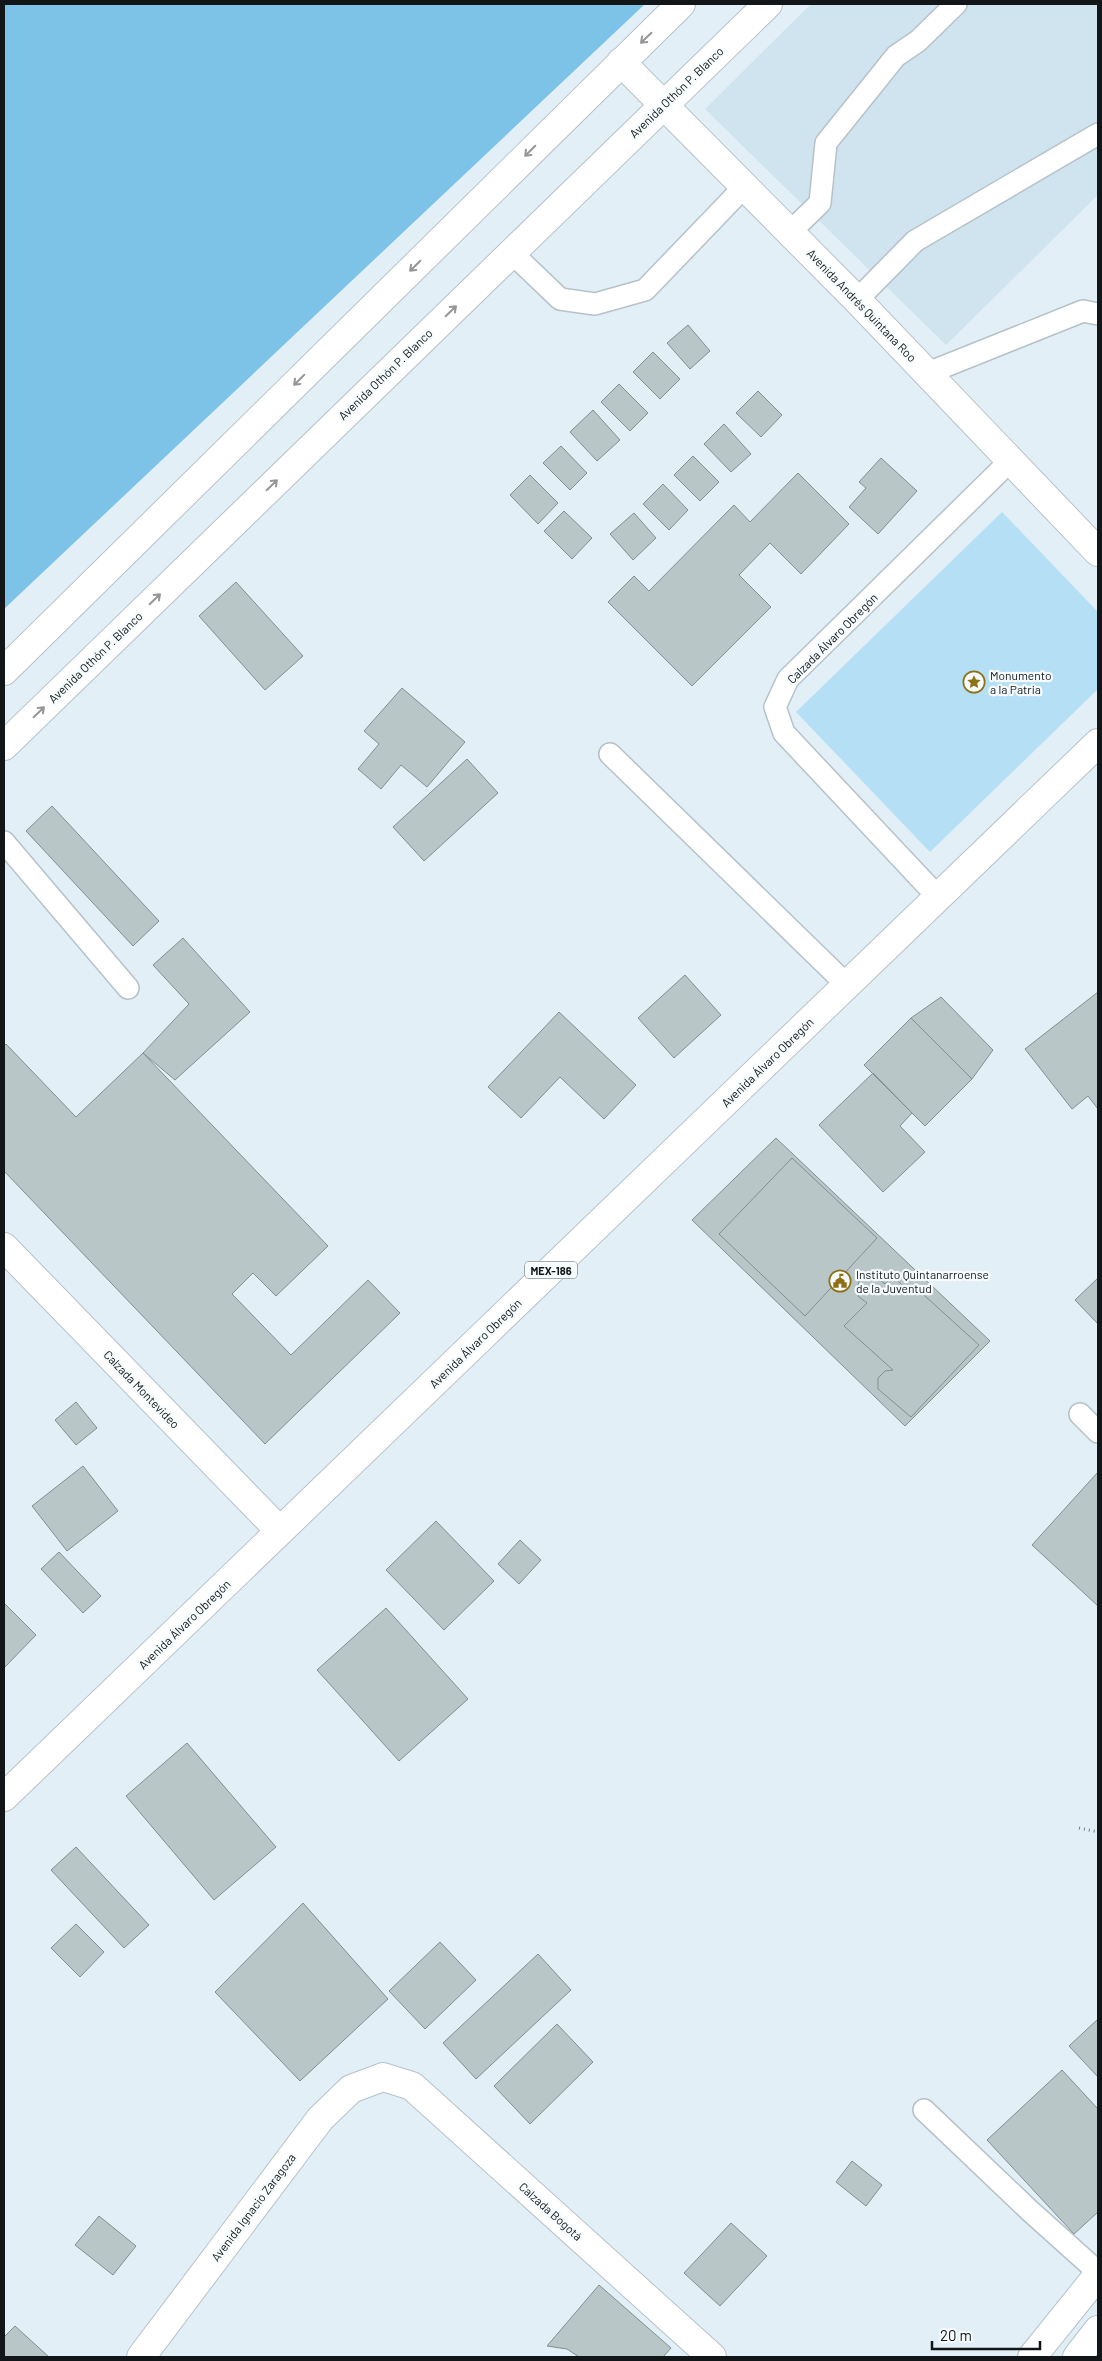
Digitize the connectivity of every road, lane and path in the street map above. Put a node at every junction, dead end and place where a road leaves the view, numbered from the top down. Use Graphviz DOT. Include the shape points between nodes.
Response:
graph roads {
  1 [pos="681,4"];
  2 [pos="768,4"];
  3 [pos="956,4"];
  4 [pos="621,62"];
  5 [pos="664,104"];
  6 [pos="1098,134"];
  7 [pos="745,186"];
  8 [pos="790,232"];
  9 [pos="511,252"];
  10 [pos="857,300"];
  11 [pos="1098,314"];
  12 [pos="928,373"];
  13 [pos="1011,460"];
  14 [pos="1098,552"];
  15 [pos="4,671"];
  16 [pos="1098,742"];
  17 [pos="4,746"];
  18 [pos="610,754"];
  19 [pos="4,842"];
  20 [pos="938,897"];
  21 [pos="847,985"];
  22 [pos="128,988"];
  23 [pos="4,1247"];
  24 [pos="1080,1414"];
  25 [pos="1098,1432"];
  26 [pos="280,1531"];
  27 [pos="4,1797"];
  28 [pos="1079,1828"];
  29 [pos="1098,1832"];
  30 [pos="383,2077"];
  31 [pos="924,2110"];
  32 [pos="1098,2274"];
  33 [pos="1098,2330"];
  34 [pos="141,2357"];
  35 [pos="712,2357"];
  36 [pos="1032,2357"];
  37 [pos="1078,2357"];
  1 -- 4 [label="street, one-way"];
  2 -- 5 [label="street, Avenida Othón P. Blanco"];
  3 -- 8 [label="lane" via="918,41 896,56 826,143 820,203"];
  4 -- 5 [label="street, Avenida Andrés Quintana Roo"];
  4 -- 15 [label="street, one-way"];
  5 -- 7 [label="street, Avenida Andrés Quintana Roo"];
  5 -- 9 [label="street, Avenida Othón P. Blanco"];
  6 -- 10 [label="lane" via="915,241"];
  7 -- 8 [label="street, Avenida Andrés Quintana Roo"];
  7 -- 9 [label="lane" via="645,290 595,304 560,299"];
  8 -- 10 [label="street, Avenida Andrés Quintana Roo"];
  17 -- 9 [label="street, Avenida Othón P. Blanco, one-way"];
  10 -- 12 [label="street, Avenida Andrés Quintana Roo"];
  11 -- 12 [label="lane" via="1083,311"];
  12 -- 13 [label="street, Avenida Andrés Quintana Roo"];
  13 -- 14 [label="street, Avenida Andrés Quintana Roo"];
  13 -- 20 [label="lane, Calzada Álvaro Obregón" via="788,679 775,707 784,733"];
  16 -- 20 [label="street, Avenida Álvaro Obregón / MEX-186"];
  18 -- 21 [label="lane"];
  19 -- 22 [label="lane"];
  20 -- 21 [label="street, Avenida Álvaro Obregón / MEX-186"];
  21 -- 26 [label="street, Avenida Álvaro Obregón / MEX-186"];
  23 -- 26 [label="street, Calzada Montevideo"];
  24 -- 25 [label="lane"];
  26 -- 27 [label="street, Avenida Álvaro Obregón / MEX-186"];
  28 -- 29 [label="path"];
  30 -- 34 [label="street, Avenida Ignacio Zaragoza" via="352,2089 320,2119"];
  30 -- 35 [label="street, Calzada Bogotá" via="412,2086"];
  31 -- 32 [label="lane"];
  32 -- 36 [label="street"];
  33 -- 37 [label="street"];
}
